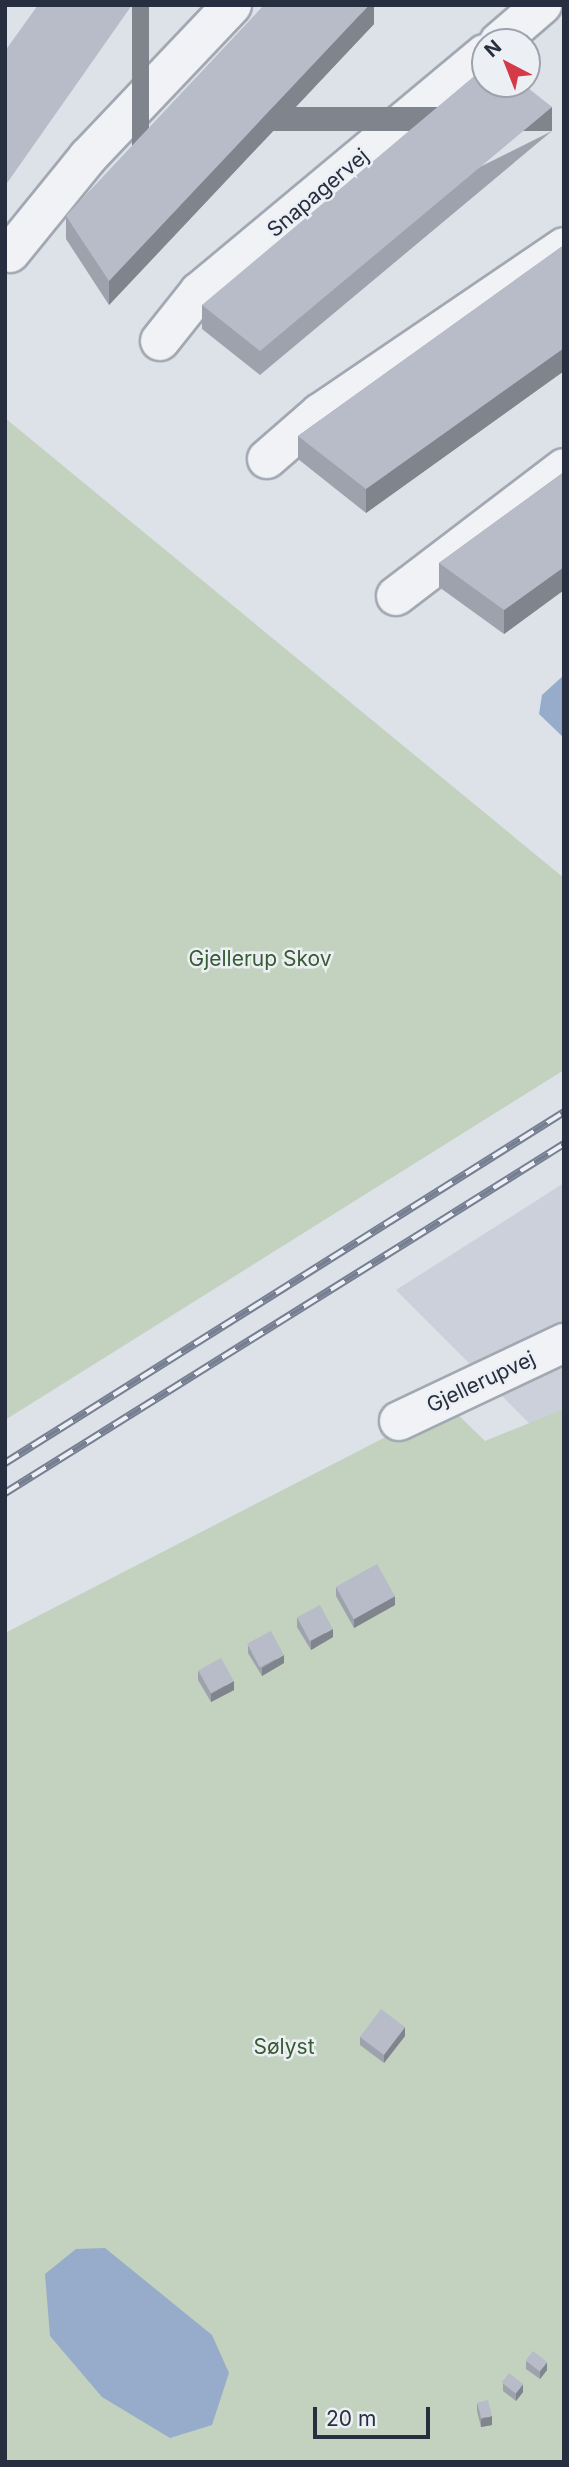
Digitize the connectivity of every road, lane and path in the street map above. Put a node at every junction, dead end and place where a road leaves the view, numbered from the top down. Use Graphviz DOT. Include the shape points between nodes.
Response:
graph roads {
  1 [pos="232,5"];
  2 [pos="542,5"];
  3 [pos="515,28"];
  4 [pos="471,66"];
  5 [pos="564,247"];
  6 [pos="10,253"];
  7 [pos="160,341"];
  8 [pos="267,459"];
  9 [pos="564,468"];
  10 [pos="396,596"];
  11 [pos="564,1343"];
  12 [pos="399,1421"];
  1 -- 6 [label="street" via="88,157"];
  2 -- 3 [label="street"];
  4 -- 7 [label="street, Snapagervej" via="199,292"];
  5 -- 8 [label="street" via="320,412"];
  9 -- 10 [label="street"];
  11 -- 12 [label="street, Gjellerupvej"];
}
